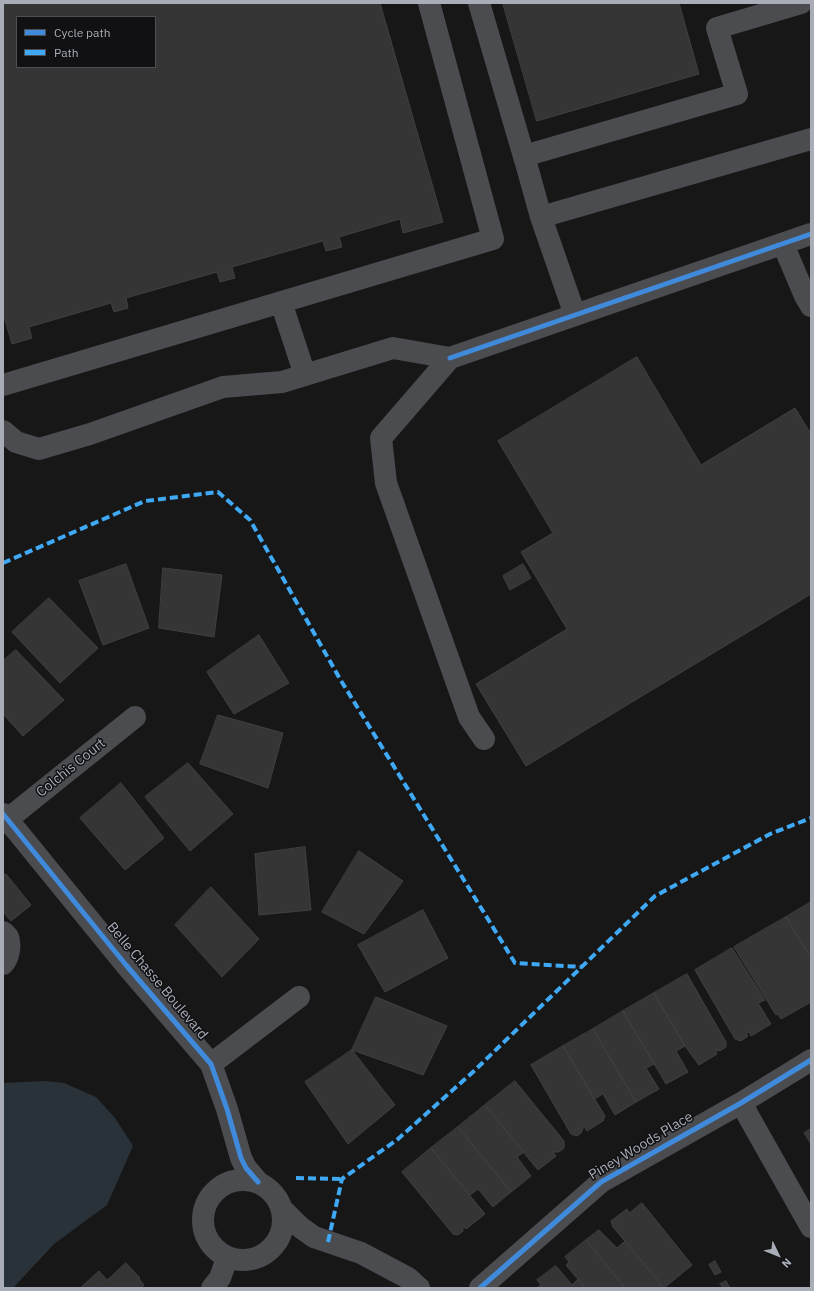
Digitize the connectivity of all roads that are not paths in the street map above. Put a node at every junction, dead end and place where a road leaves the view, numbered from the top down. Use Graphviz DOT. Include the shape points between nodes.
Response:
graph roads {
  1 [pos="429,3"];
  2 [pos="478,3"];
  3 [pos="801,3"];
  4 [pos="811,139"];
  5 [pos="525,160"];
  6 [pos="541,217"];
  7 [pos="811,234"];
  8 [pos="782,244"];
  9 [pos="281,302"];
  10 [pos="811,306"];
  11 [pos="575,315"];
  12 [pos="450,358"];
  13 [pos="305,375"];
  14 [pos="3,385"];
  15 [pos="3,432"];
  16 [pos="135,717"];
  17 [pos="484,739"];
  18 [pos="5,819"];
  19 [pos="3,932"];
  20 [pos="3,964"];
  21 [pos="299,997"];
  22 [pos="811,1060"];
  23 [pos="211,1064"];
  24 [pos="741,1103"];
  25 [pos="236,1140"];
  26 [pos="258,1182"];
  27 [pos="220,1187"];
  28 [pos="282,1209"];
  29 [pos="811,1228"];
  30 [pos="314,1237"];
  31 [pos="277,1242"];
  32 [pos="227,1258"];
  33 [pos="212,1288"];
  34 [pos="418,1288"];
  35 [pos="480,1288"];
  1 -- 9 [label="street" via="494,239"];
  2 -- 5 [label="street"];
  3 -- 5 [label="street" via="717,28 737,94 524,156"];
  4 -- 6 [label="street"];
  5 -- 6 [label="street"];
  6 -- 11 [label="street"];
  7 -- 8 [label="street"];
  8 -- 10 [label="street"];
  8 -- 11 [label="street"];
  9 -- 13 [label="street"];
  9 -- 14 [label="street"];
  11 -- 12 [label="street"];
  12 -- 13 [label="street" via="393,348"];
  12 -- 17 [label="street" via="381,438 386,483 469,717"];
  13 -- 15 [label="street" via="282,382 223,387 90,434 39,449 16,442"];
  16 -- 18 [label="street, Colchis Court"];
  18 -- 23 [label="street, Belle Chasse Boulevard"];
  19 -- 20 [label="street" via="8,938 9,949 7,960"];
  21 -- 23 [label="street"];
  22 -- 24 [label="street, Piney Woods Place"];
  23 -- 25 [label="street, Belle Chasse Boulevard"];
  24 -- 29 [label="street"];
  24 -- 35 [label="street, Piney Woods Place" via="600,1182"];
  25 -- 26 [label="street, Belle Chasse Boulevard" via="246,1168"];
  25 -- 27 [label="street, Belle Chasse Boulevard" via="234,1166"];
  26 -- 27 [label="street, Belle Chasse Boulevard" via="237,1180"];
  26 -- 28 [label="street, Belle Chasse Boulevard" via="274,1193"];
  27 -- 32 [label="street, Belle Chasse Boulevard" via="205,1207 202,1219 205,1235 215,1250"];
  28 -- 30 [label="street, Belle Chasse Boulevard" via="300,1228"];
  28 -- 31 [label="street, Belle Chasse Boulevard" via="283,1229"];
  30 -- 31 [label="street, Belle Chasse Boulevard"];
  30 -- 34 [label="street, Belle Chasse Boulevard" via="362,1253 408,1278"];
  31 -- 32 [label="street, Belle Chasse Boulevard" via="264,1255 250,1260"];
  32 -- 33 [label="street" via="220,1278"];
}
